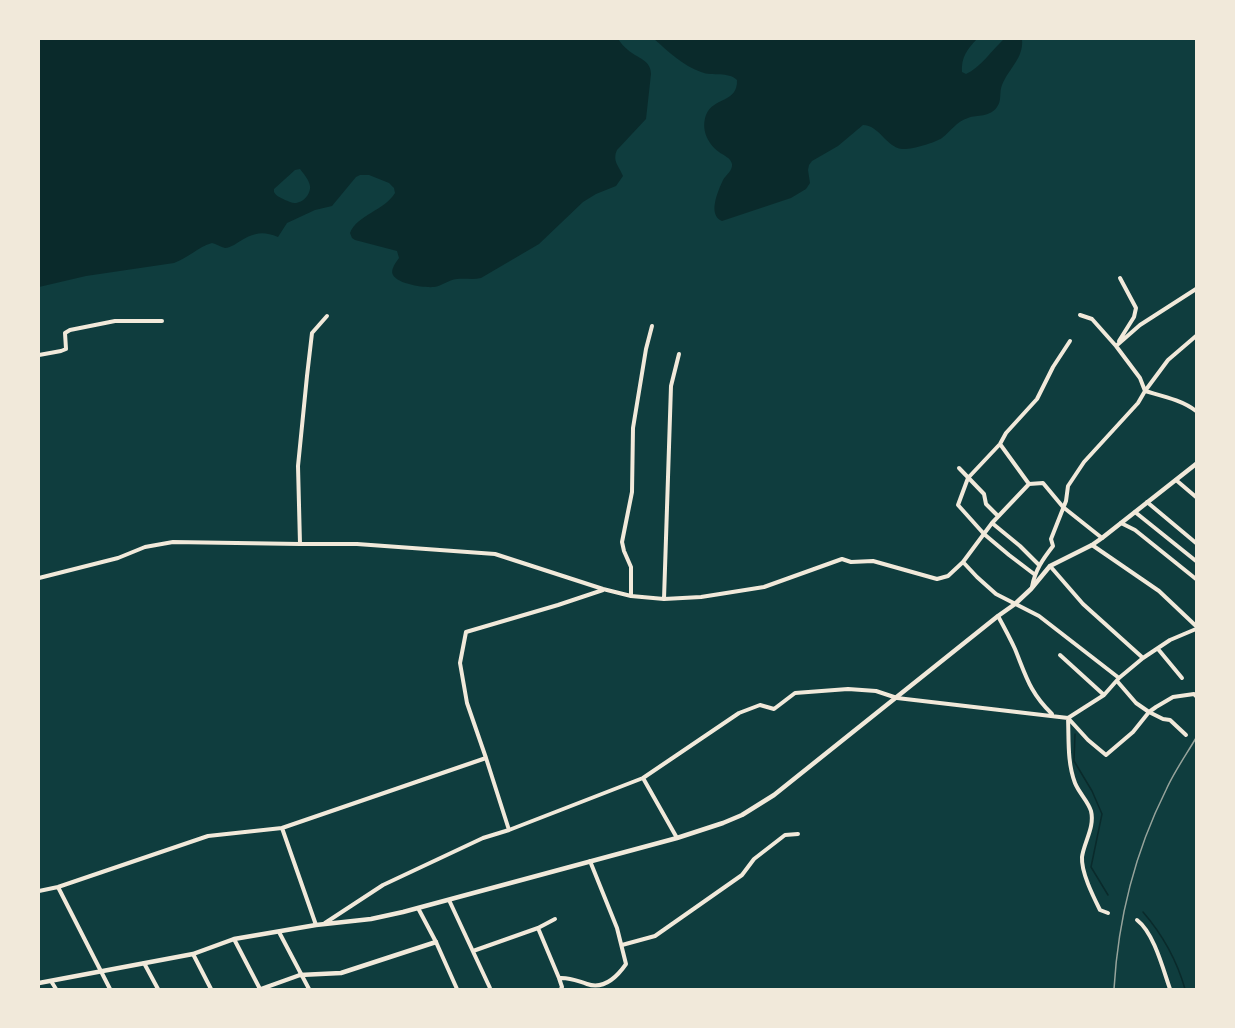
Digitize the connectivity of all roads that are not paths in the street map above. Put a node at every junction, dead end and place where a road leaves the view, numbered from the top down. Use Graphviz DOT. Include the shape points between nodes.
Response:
graph roads {
  1 [pos="1120,278"];
  2 [pos="1196,289"];
  3 [pos="1080,315"];
  4 [pos="327,316"];
  5 [pos="162,321"];
  6 [pos="652,326"];
  7 [pos="1196,336"];
  8 [pos="1070,340"];
  9 [pos="1116,346"];
  10 [pos="680,354"];
  11 [pos="39,355"];
  12 [pos="1145,391"];
  13 [pos="1196,402"];
  14 [pos="1190,407"];
  15 [pos="1196,411"];
  16 [pos="1000,444"];
  17 [pos="1196,464"];
  18 [pos="959,468"];
  19 [pos="968,478"];
  20 [pos="1176,480"];
  21 [pos="1029,484"];
  22 [pos="1196,497"];
  23 [pos="1147,502"];
  24 [pos="1063,507"];
  25 [pos="1135,512"];
  26 [pos="998,516"];
  27 [pos="992,523"];
  28 [pos="1121,523"];
  29 [pos="984,534"];
  30 [pos="1102,537"];
  31 [pos="1196,543"];
  32 [pos="300,544"];
  33 [pos="1092,544"];
  34 [pos="1196,561"];
  35 [pos="963,562"];
  36 [pos="1039,565"];
  37 [pos="1050,566"];
  38 [pos="1034,574"];
  39 [pos="39,578"];
  40 [pos="1196,579"];
  41 [pos="603,589"];
  42 [pos="1031,589"];
  43 [pos="631,596"];
  44 [pos="664,599"];
  45 [pos="1015,604"];
  46 [pos="998,616"];
  47 [pos="1196,627"];
  48 [pos="1158,649"];
  49 [pos="1060,655"];
  50 [pos="1143,658"];
  51 [pos="1182,678"];
  52 [pos="1118,680"];
  53 [pos="1104,695"];
  54 [pos="1196,696"];
  55 [pos="897,698"];
  56 [pos="1149,712"];
  57 [pos="1053,715"];
  58 [pos="1068,718"];
  59 [pos="1186,735"];
  60 [pos="486,758"];
  61 [pos="643,778"];
  62 [pos="282,828"];
  63 [pos="509,830"];
  64 [pos="798,834"];
  65 [pos="677,838"];
  66 [pos="591,861"];
  67 [pos="58,887"];
  68 [pos="39,891"];
  69 [pos="449,900"];
  70 [pos="418,908"];
  71 [pos="1108,913"];
  72 [pos="555,919"];
  73 [pos="1137,920"];
  74 [pos="316,925"];
  75 [pos="322,925"];
  76 [pos="538,928"];
  77 [pos="279,932"];
  78 [pos="234,939"];
  79 [pos="436,942"];
  80 [pos="621,945"];
  81 [pos="473,951"];
  82 [pos="193,954"];
  83 [pos="144,963"];
  84 [pos="101,972"];
  85 [pos="300,975"];
  86 [pos="559,978"];
  87 [pos="51,981"];
  88 [pos="39,983"];
  89 [pos="490,988"];
  90 [pos="56,989"];
  91 [pos="110,989"];
  92 [pos="158,989"];
  93 [pos="211,989"];
  94 [pos="260,989"];
  95 [pos="309,989"];
  96 [pos="457,989"];
  97 [pos="561,989"];
  98 [pos="1170,989"];
  1 -- 9 [label="street" via="1136,308"];
  2 -- 9 [label="street" via="1140,325"];
  3 -- 9 [label="street" via="1092,319"];
  4 -- 32 [label="street" via="312,333 298,466"];
  5 -- 11 [label="street" via="115,321 70,330 65,333 66,349"];
  6 -- 43 [label="street" via="633,428 632,492 622,542 632,567"];
  7 -- 12 [label="street" via="1168,360"];
  8 -- 16 [label="street" via="1037,399"];
  9 -- 12 [label="street"];
  10 -- 44 [label="street" via="671,386"];
  12 -- 14 [label="street"];
  12 -- 24 [label="street" via="1076,472"];
  13 -- 14 [label="street"];
  14 -- 15 [label="street"];
  16 -- 19 [label="street"];
  16 -- 21 [label="street"];
  17 -- 20 [label="street"];
  18 -- 19 [label="street"];
  19 -- 26 [label="street"];
  19 -- 29 [label="street" via="958,505"];
  20 -- 22 [label="street"];
  20 -- 23 [label="street"];
  21 -- 24 [label="street" via="1043,483"];
  21 -- 26 [label="street"];
  23 -- 25 [label="street"];
  23 -- 31 [label="street"];
  24 -- 30 [label="street"];
  24 -- 36 [label="street" via="1051,539 1053,546"];
  25 -- 28 [label="street"];
  25 -- 34 [label="street"];
  26 -- 27 [label="street"];
  27 -- 29 [label="street"];
  27 -- 36 [label="street"];
  28 -- 30 [label="street"];
  28 -- 40 [label="street" via="1136,530"];
  29 -- 35 [label="street"];
  29 -- 38 [label="street"];
  30 -- 33 [label="street"];
  32 -- 39 [label="street" via="173,542"];
  32 -- 41 [label="street" via="495,554"];
  33 -- 37 [label="street"];
  33 -- 47 [label="street" via="1159,591"];
  35 -- 44 [label="street" via="948,576 937,579 873,561 842,559 764,587"];
  35 -- 45 [label="street" via="996,594"];
  36 -- 38 [label="street"];
  37 -- 42 [label="street"];
  37 -- 50 [label="street" via="1083,604"];
  38 -- 42 [label="street"];
  41 -- 43 [label="street"];
  41 -- 60 [label="street" via="466,632 460,663 466,703"];
  42 -- 45 [label="street"];
  43 -- 44 [label="street"];
  45 -- 46 [label="street"];
  45 -- 52 [label="street" via="1039,616"];
  46 -- 55 [label="street"];
  46 -- 57 [label="street" via="1029,684"];
  47 -- 48 [label="street"];
  48 -- 50 [label="street"];
  48 -- 51 [label="street"];
  49 -- 53 [label="street"];
  50 -- 52 [label="street"];
  52 -- 53 [label="street"];
  52 -- 56 [label="street" via="1136,703"];
  53 -- 58 [label="street"];
  54 -- 56 [label="street" via="1173,697"];
  55 -- 57 [label="street"];
  55 -- 61 [label="street" via="876,691 848,689 795,693 774,709 760,705 739,713"];
  55 -- 65 [label="street" via="762,803 723,823"];
  56 -- 58 [label="street" via="1106,755"];
  56 -- 59 [label="street" via="1170,720"];
  57 -- 58 [label="street"];
  58 -- 71 [label="street" via="1070,766 1092,822 1083,868 1100,910"];
  60 -- 62 [label="street"];
  60 -- 63 [label="street"];
  61 -- 63 [label="street"];
  61 -- 65 [label="street"];
  62 -- 67 [label="street" via="208,836"];
  62 -- 74 [label="street"];
  63 -- 75 [label="street" via="483,838 383,885"];
  64 -- 80 [label="street" via="785,835 742,875 655,936"];
  65 -- 66 [label="street"];
  66 -- 69 [label="street"];
  66 -- 80 [label="street"];
  67 -- 68 [label="street"];
  67 -- 84 [label="street"];
  69 -- 70 [label="street"];
  69 -- 81 [label="street"];
  70 -- 75 [label="street"];
  70 -- 79 [label="street"];
  72 -- 76 [label="street"];
  73 -- 98 [label="street" via="1150,934"];
  74 -- 75 [label="street"];
  74 -- 77 [label="street"];
  76 -- 81 [label="street"];
  76 -- 86 [label="street"];
  77 -- 78 [label="street"];
  77 -- 85 [label="street"];
  78 -- 82 [label="street"];
  78 -- 94 [label="street"];
  79 -- 85 [label="street" via="341,973"];
  79 -- 96 [label="street"];
  80 -- 86 [label="street" via="626,964 618,976 602,986"];
  81 -- 89 [label="street"];
  82 -- 83 [label="street"];
  82 -- 93 [label="street"];
  83 -- 84 [label="street"];
  83 -- 92 [label="street"];
  84 -- 87 [label="street"];
  84 -- 91 [label="street"];
  85 -- 94 [label="street"];
  85 -- 95 [label="street"];
  86 -- 97 [label="street"];
  87 -- 88 [label="street"];
  87 -- 90 [label="street"];
}
